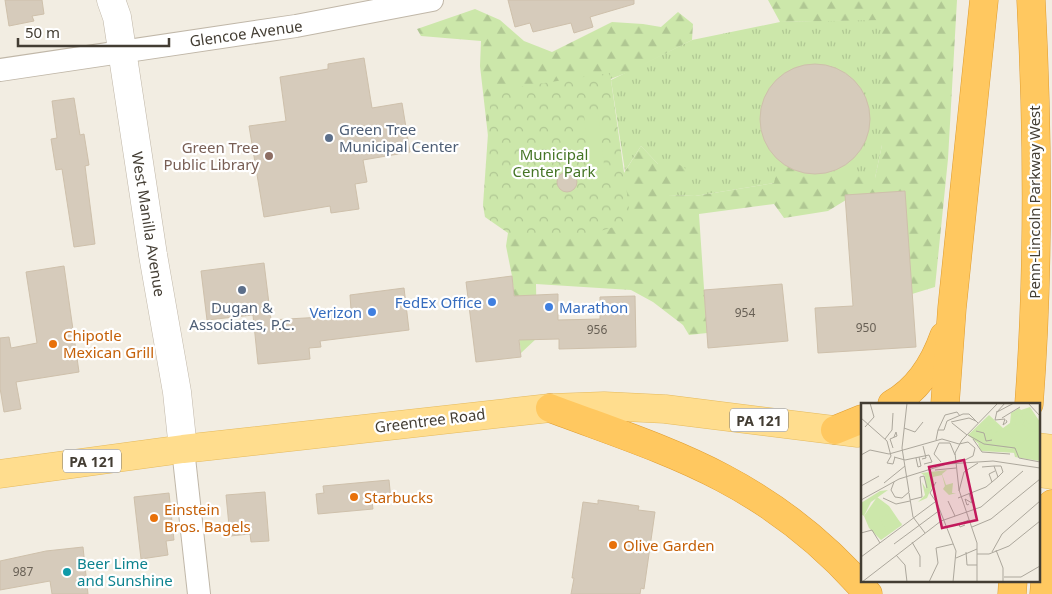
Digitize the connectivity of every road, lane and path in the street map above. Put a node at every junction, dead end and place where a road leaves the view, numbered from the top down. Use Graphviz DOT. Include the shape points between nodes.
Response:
graph roads {
  1 [pos="111,0"];
  2 [pos="432,0"];
  3 [pos="984,0"];
  4 [pos="1031,0"];
  5 [pos="122,51"];
  6 [pos="0,70"];
  7 [pos="952,308"];
  8 [pos="893,403"];
  9 [pos="945,403"];
  10 [pos="1028,403"];
  11 [pos="550,408"];
  12 [pos="861,419"];
  13 [pos="835,430"];
  14 [pos="861,434"];
  15 [pos="183,449"];
  16 [pos="0,474"];
  17 [pos="1052,504"];
  18 [pos="1044,593"];
  19 [pos="199,594"];
  20 [pos="868,594"];
  1 -- 5 [label="street, West Manilla Avenue"];
  2 -- 5 [label="street, Glencoe Avenue" via="296,26"];
  3 -- 7 [label="highway"];
  4 -- 10 [label="highway, Penn-Lincoln Parkway West" via="1036,214"];
  5 -- 6 [label="street, Glencoe Avenue"];
  5 -- 15 [label="street, West Manilla Avenue" via="177,392"];
  7 -- 8 [label="highway" via="932,365 910,391"];
  7 -- 9 [label="highway"];
  11 -- 13 [label="main road, Greentree Road / PA 121" via="665,409"];
  11 -- 15 [label="main road, Greentree Road / PA 121"];
  11 -- 20 [label="highway" via="690,462 754,496 812,538"];
  12 -- 13 [label="highway"];
  13 -- 14 [label="main road, Greentree Road / PA 121"];
  15 -- 16 [label="main road, Greentree Road / PA 121"];
  15 -- 19 [label="street"];
  17 -- 18 [label="highway"];
}
